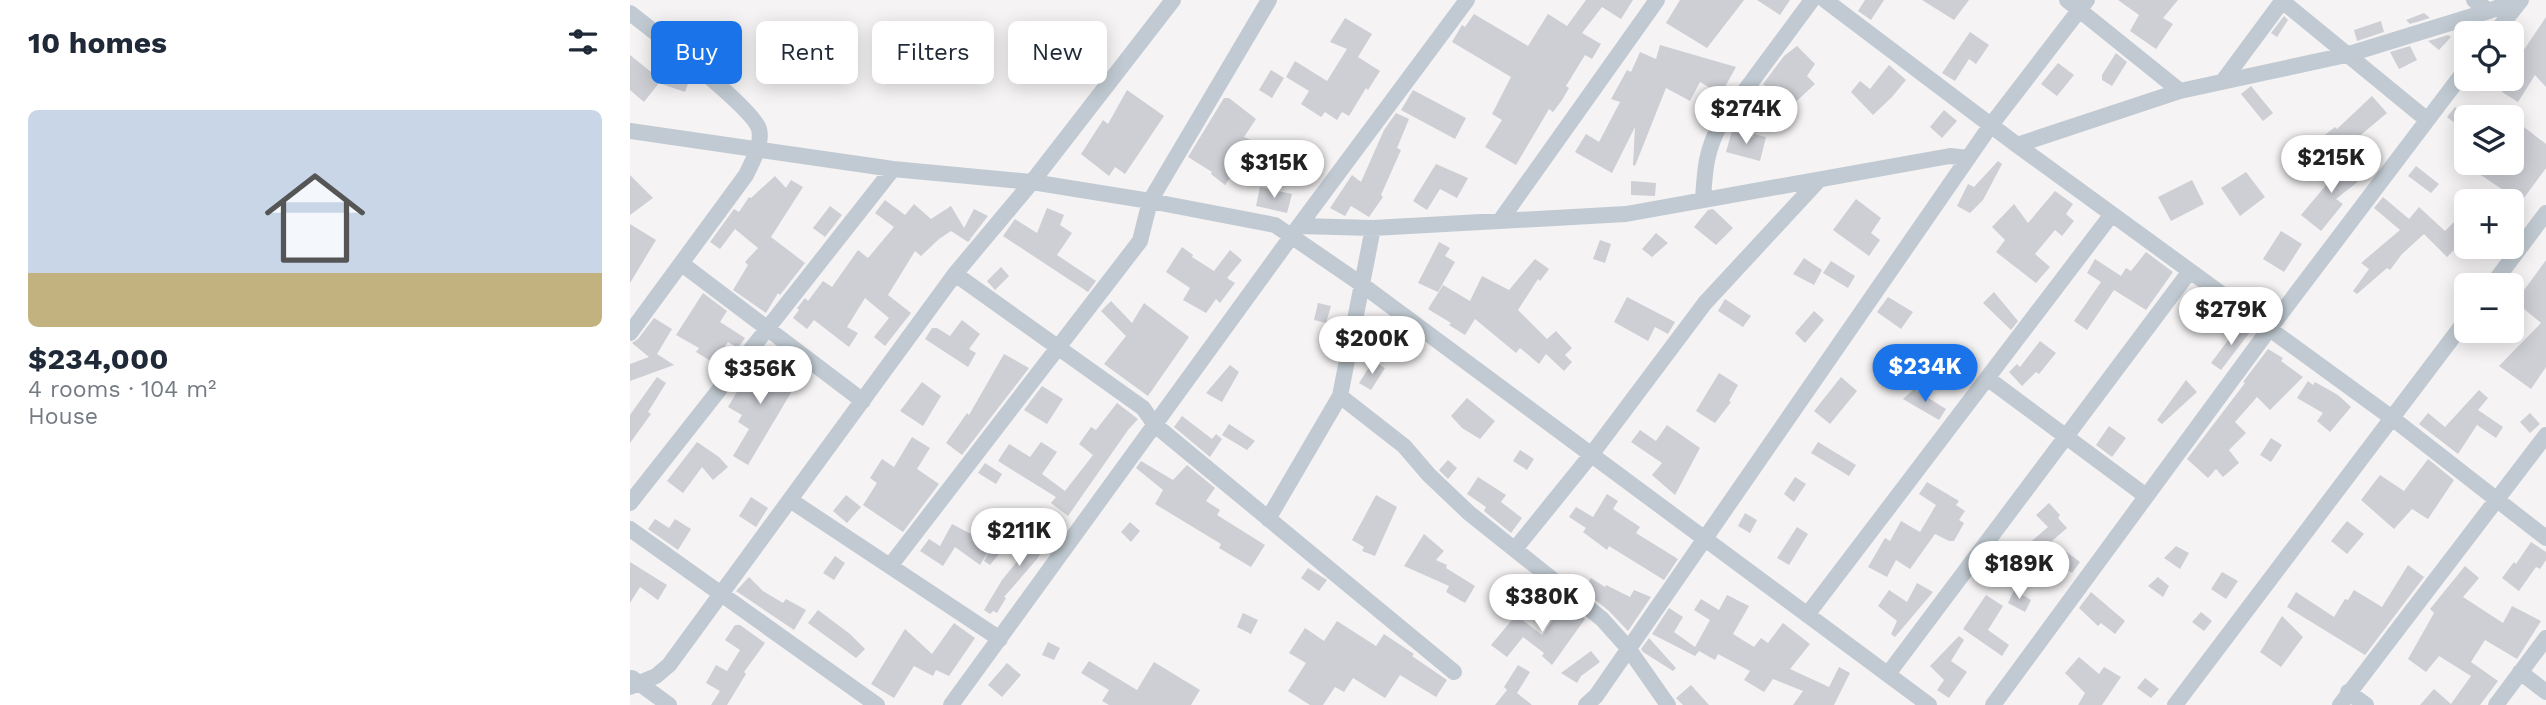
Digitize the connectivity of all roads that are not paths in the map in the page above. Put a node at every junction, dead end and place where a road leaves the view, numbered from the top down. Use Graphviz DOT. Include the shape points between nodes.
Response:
graph roads {
  1 [pos="1172,0"];
  2 [pos="1269,0"];
  3 [pos="1467,0"];
  4 [pos="1657,0"];
  5 [pos="1812,0"];
  6 [pos="1825,0"];
  7 [pos="2473,0"];
  8 [pos="2519,0"];
  9 [pos="2283,1"];
  10 [pos="2078,3"];
  11 [pos="2489,11"];
  12 [pos="630,13"];
  13 [pos="2504,21"];
  14 [pos="2346,55"];
  15 [pos="2223,81"];
  16 [pos="2454,84"];
  17 [pos="2180,91"];
  18 [pos="2426,119"];
  19 [pos="1991,125"];
  20 [pos="630,131"];
  21 [pos="2017,145"];
  22 [pos="757,149"];
  23 [pos="1968,158"];
  24 [pos="893,169"];
  25 [pos="1818,181"];
  26 [pos="1032,182"];
  27 [pos="1703,199"];
  28 [pos="1150,201"];
  29 [pos="2546,214"];
  30 [pos="2112,215"];
  31 [pos="1500,221"];
  32 [pos="1373,228"];
  33 [pos="1295,231"];
  34 [pos="682,264"];
  35 [pos="2190,271"];
  36 [pos="2501,273"];
  37 [pos="954,274"];
  38 [pos="1361,284"];
  39 [pos="2270,328"];
  40 [pos="769,329"];
  41 [pos="630,333"];
  42 [pos="2454,336"];
  43 [pos="1059,349"];
  44 [pos="1987,378"];
  45 [pos="1340,396"];
  46 [pos="863,401"];
  47 [pos="2392,418"];
  48 [pos="1155,425"];
  49 [pos="2546,435"];
  50 [pos="2067,436"];
  51 [pos="1591,455"];
  52 [pos="2146,496"];
  53 [pos="2497,499"];
  54 [pos="790,500"];
  55 [pos="630,503"];
  56 [pos="1268,519"];
  57 [pos="630,530"];
  58 [pos="2546,538"];
  59 [pos="1704,539"];
  60 [pos="1515,549"];
  61 [pos="890,566"];
  62 [pos="720,595"];
  63 [pos="1807,615"];
  64 [pos="2546,638"];
  65 [pos="1000,639"];
  66 [pos="1628,649"];
  67 [pos="1454,671"];
  68 [pos="2519,672"];
  69 [pos="1888,674"];
  70 [pos="633,683"];
  71 [pos="2546,692"];
  72 [pos="2344,698"];
  73 [pos="669,705"];
  74 [pos="877,705"];
  75 [pos="951,705"];
  76 [pos="1587,705"];
  77 [pos="1668,705"];
  78 [pos="1929,705"];
  79 [pos="1993,705"];
  80 [pos="2175,705"];
  81 [pos="2366,705"];
  82 [pos="2496,705"];
  1 -- 26 [label="street"];
  2 -- 28 [label="street"];
  3 -- 33 [label="street"];
  4 -- 31 [label="street"];
  5 -- 27 [label="street" via="1721,123 1705,162"];
  6 -- 19 [label="street"];
  7 -- 11 [label="street"];
  8 -- 11 [label="street"];
  8 -- 13 [label="street"];
  9 -- 14 [label="street"];
  9 -- 15 [label="street"];
  10 -- 17 [label="street"];
  10 -- 19 [label="street"];
  11 -- 14 [label="street"];
  12 -- 22 [label="street" via="751,116 759,129"];
  14 -- 15 [label="street"];
  14 -- 18 [label="street"];
  15 -- 17 [label="street"];
  16 -- 18 [label="street"];
  17 -- 21 [label="street"];
  18 -- 39 [label="street"];
  19 -- 21 [label="street"];
  19 -- 23 [label="street"];
  20 -- 22 [label="street"];
  21 -- 30 [label="street"];
  22 -- 24 [label="street"];
  22 -- 34 [label="street" via="746,175"];
  23 -- 25 [label="street" via="1950,156"];
  23 -- 59 [label="street"];
  24 -- 26 [label="street"];
  24 -- 40 [label="street"];
  25 -- 27 [label="street"];
  25 -- 51 [label="street" via="1705,303"];
  26 -- 28 [label="street"];
  26 -- 37 [label="street"];
  27 -- 31 [label="street" via="1626,214"];
  28 -- 33 [label="street"];
  28 -- 43 [label="street" via="1140,242"];
  29 -- 36 [label="street"];
  30 -- 35 [label="street"];
  30 -- 44 [label="street"];
  31 -- 32 [label="street"];
  32 -- 33 [label="street"];
  32 -- 38 [label="street"];
  33 -- 38 [label="street"];
  33 -- 48 [label="street"];
  34 -- 40 [label="street"];
  34 -- 41 [label="street"];
  35 -- 39 [label="street"];
  35 -- 50 [label="street"];
  37 -- 43 [label="street"];
  37 -- 46 [label="street"];
  38 -- 45 [label="street"];
  38 -- 51 [label="street"];
  39 -- 47 [label="street"];
  39 -- 52 [label="street"];
  40 -- 46 [label="street"];
  40 -- 55 [label="street"];
  42 -- 47 [label="street"];
  43 -- 48 [label="street" via="1143,408"];
  43 -- 61 [label="street"];
  44 -- 50 [label="street"];
  44 -- 63 [label="street"];
  45 -- 56 [label="street"];
  45 -- 60 [label="street" via="1404,446 1453,498"];
  46 -- 54 [label="street"];
  47 -- 53 [label="street"];
  47 -- 80 [label="street"];
  48 -- 56 [label="street"];
  48 -- 65 [label="street"];
  49 -- 53 [label="street"];
  50 -- 52 [label="street"];
  50 -- 69 [label="street"];
  51 -- 59 [label="street"];
  51 -- 60 [label="street"];
  52 -- 79 [label="street"];
  53 -- 58 [label="street"];
  53 -- 72 [label="street"];
  54 -- 61 [label="street"];
  54 -- 62 [label="street"];
  56 -- 67 [label="street"];
  57 -- 62 [label="street"];
  59 -- 63 [label="street"];
  59 -- 66 [label="street"];
  60 -- 66 [label="street" via="1602,619"];
  61 -- 65 [label="street"];
  62 -- 70 [label="street" via="669,665 656,676"];
  62 -- 74 [label="street"];
  63 -- 69 [label="street"];
  64 -- 68 [label="street"];
  65 -- 75 [label="street"];
  66 -- 76 [label="street"];
  66 -- 77 [label="street"];
  68 -- 71 [label="street"];
  68 -- 82 [label="street"];
  69 -- 78 [label="street"];
  70 -- 73 [label="street"];
  72 -- 81 [label="street"];
}
